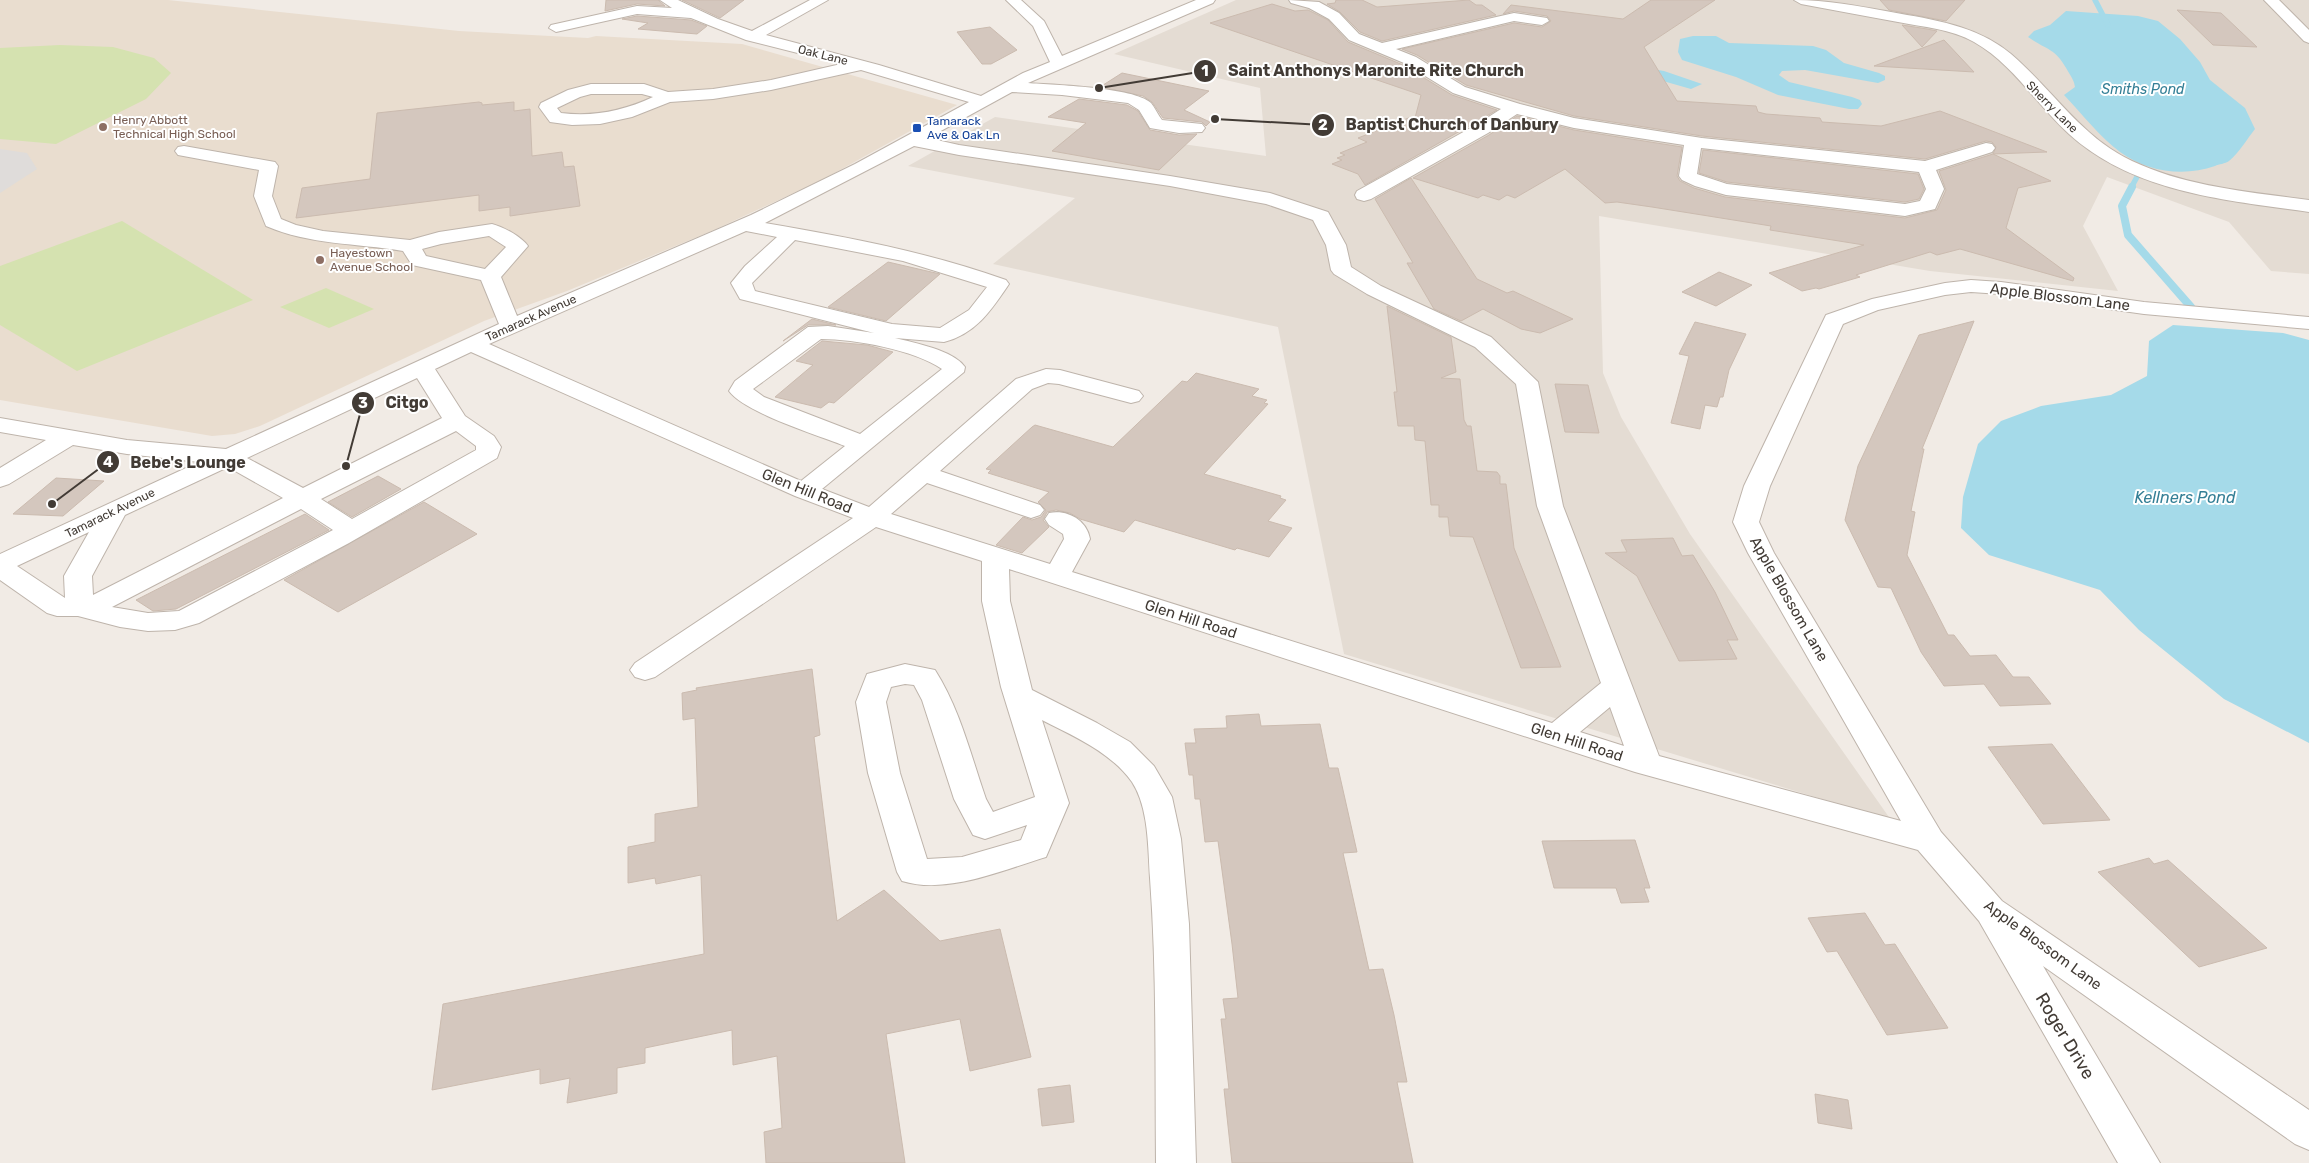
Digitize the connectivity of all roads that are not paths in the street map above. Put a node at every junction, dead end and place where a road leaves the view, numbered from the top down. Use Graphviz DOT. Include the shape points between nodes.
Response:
graph roads {
  1 [pos="667,0"];
  2 [pos="821,0"];
  3 [pos="1013,0"];
  4 [pos="1208,0"];
  5 [pos="1296,0"];
  6 [pos="1801,0"];
  7 [pos="2271,0"];
  8 [pos="691,14"];
  9 [pos="1542,21"];
  10 [pos="556,28"];
  11 [pos="752,38"];
  12 [pos="2309,38"];
  13 [pos="1382,48"];
  14 [pos="1058,63"];
  15 [pos="860,65"];
  16 [pos="1008,87"];
  17 [pos="667,97"];
  18 [pos="982,101"];
  19 [pos="1514,108"];
  20 [pos="1196,128"];
  21 [pos="911,140"];
  22 [pos="1693,142"];
  23 [pos="1986,148"];
  24 [pos="184,150"];
  25 [pos="1926,167"];
  26 [pos="1364,195"];
  27 [pos="2309,206"];
  28 [pos="744,225"];
  29 [pos="790,233"];
  30 [pos="410,246"];
  31 [pos="490,276"];
  32 [pos="2309,323"];
  33 [pos="510,327"];
  34 [pos="472,344"];
  35 [pos="422,366"];
  36 [pos="1132,396"];
  37 [pos="455,420"];
  38 [pos="5,430"];
  39 [pos="69,437"];
  40 [pos="863,444"];
  41 [pos="228,457"];
  42 [pos="922,473"];
  43 [pos="0,479"];
  44 [pos="804,491"];
  45 [pos="302,498"];
  46 [pos="115,510"];
  47 [pos="1031,510"];
  48 [pos="873,517"];
  49 [pos="1058,519"];
  50 [pos="351,530"];
  51 [pos="995,556"];
  52 [pos="0,565"];
  53 [pos="1056,576"];
  54 [pos="79,607"];
  55 [pos="645,670"];
  56 [pos="1616,685"];
  57 [pos="1018,695"];
  58 [pos="1557,736"];
  59 [pos="1646,764"];
  60 [pos="1053,803"];
  61 [pos="1929,841"];
  62 [pos="1990,910"];
  63 [pos="2309,1132"];
  64 [pos="1176,1163"];
  65 [pos="2140,1163"];
  1 -- 8 [label="street, Oak Lane"];
  2 -- 11 [label="street"];
  3 -- 14 [label="street" via="1038,24"];
  4 -- 14 [label="street, Tamarack Avenue"];
  5 -- 13 [label="street" via="1334,16 1354,37"];
  6 -- 27 [label="street, Sherry Lane" via="1925,23 1978,39 2002,55 2075,131 2096,148 2144,173 2180,184"];
  7 -- 12 [label="street"];
  8 -- 10 [label="street" via="637,10"];
  8 -- 11 [label="street, Oak Lane"];
  9 -- 13 [label="street" via="1514,17"];
  11 -- 15 [label="street, Oak Lane"];
  13 -- 19 [label="street" via="1410,60 1458,90"];
  14 -- 16 [label="street, Tamarack Avenue"];
  15 -- 17 [label="street" via="771,85"];
  15 -- 18 [label="street, Oak Lane"];
  16 -- 18 [label="street, Tamarack Avenue"];
  16 -- 20 [label="street" via="1132,99 1145,107 1156,124"];
  17 -- 17 [label="street" via="644,90 591,89 574,93 547,107 556,118 582,122 622,116"];
  18 -- 21 [label="street, Tamarack Avenue"];
  19 -- 22 [label="street" via="1574,122"];
  19 -- 26 [label="street"];
  21 -- 28 [label="street, Tamarack Avenue"];
  21 -- 56 [label="street" via="1270,199 1322,216 1336,245 1342,270 1374,290 1483,342 1527,382 1550,506"];
  22 -- 25 [label="street"];
  22 -- 25 [label="street" via="1688,176 1700,182 1905,210 1928,205 1935,189"];
  23 -- 25 [label="street"];
  24 -- 30 [label="street" via="269,166 264,202 273,222 290,231"];
  28 -- 29 [label="street"];
  28 -- 33 [label="street, Tamarack Avenue"];
  29 -- 29 [label="street" via="781,246 751,269 740,283 747,295 892,332 944,335 977,315 999,284 947,266"];
  30 -- 31 [label="street" via="419,261"];
  30 -- 31 [label="street" via="492,230 518,246"];
  31 -- 33 [label="street"];
  32 -- 61 [label="street, Apple Blossom Lane" via="2144,308 1971,286 1872,305 1834,320 1757,486 1746,522"];
  33 -- 34 [label="street, Tamarack Avenue"];
  34 -- 35 [label="street, Tamarack Avenue"];
  34 -- 44 [label="street, Glen Hill Road"];
  35 -- 37 [label="street"];
  35 -- 41 [label="street, Tamarack Avenue"];
  36 -- 42 [label="street" via="1060,377 1033,379"];
  37 -- 45 [label="street" via="445,428"];
  37 -- 50 [label="street" via="485,441 488,453"];
  38 -- 39 [label="street"];
  39 -- 41 [label="street" via="127,447"];
  39 -- 43 [label="street"];
  40 -- 40 [label="street" via="756,402 741,390 816,332 829,331 902,347 933,356 954,367 953,372"];
  40 -- 44 [label="street"];
  41 -- 45 [label="street"];
  41 -- 46 [label="street, Tamarack Avenue"];
  42 -- 47 [label="street"];
  42 -- 48 [label="street"];
  44 -- 48 [label="street, Glen Hill Road"];
  45 -- 50 [label="street"];
  45 -- 54 [label="street" via="128,589 101,602"];
  46 -- 52 [label="street, Tamarack Avenue"];
  46 -- 54 [label="street" via="78,576"];
  48 -- 51 [label="street, Glen Hill Road"];
  48 -- 55 [label="street"];
  49 -- 53 [label="street" via="1076,532 1077,539"];
  50 -- 54 [label="street" via="223,600 172,622 137,623"];
  51 -- 53 [label="street, Glen Hill Road"];
  51 -- 57 [label="street" via="996,601"];
  52 -- 54 [label="street" via="57,607"];
  53 -- 58 [label="street, Glen Hill Road"];
  56 -- 58 [label="street"];
  56 -- 59 [label="street"];
  57 -- 60 [label="street"];
  57 -- 64 [label="street" via="1119,750 1143,774 1156,797 1164,839 1171,924"];
  58 -- 59 [label="street, Glen Hill Road"];
  59 -- 61 [label="street, Glen Hill Road"];
  60 -- 60 [label="street" via="1034,848 962,870 914,872 884,774 871,702 878,681 905,674 925,677 937,700 970,799 986,827"];
  61 -- 62 [label="street, Apple Blossom Lane"];
  62 -- 63 [label="street, Apple Blossom Lane"];
  62 -- 65 [label="street, Roger Drive"];
}
